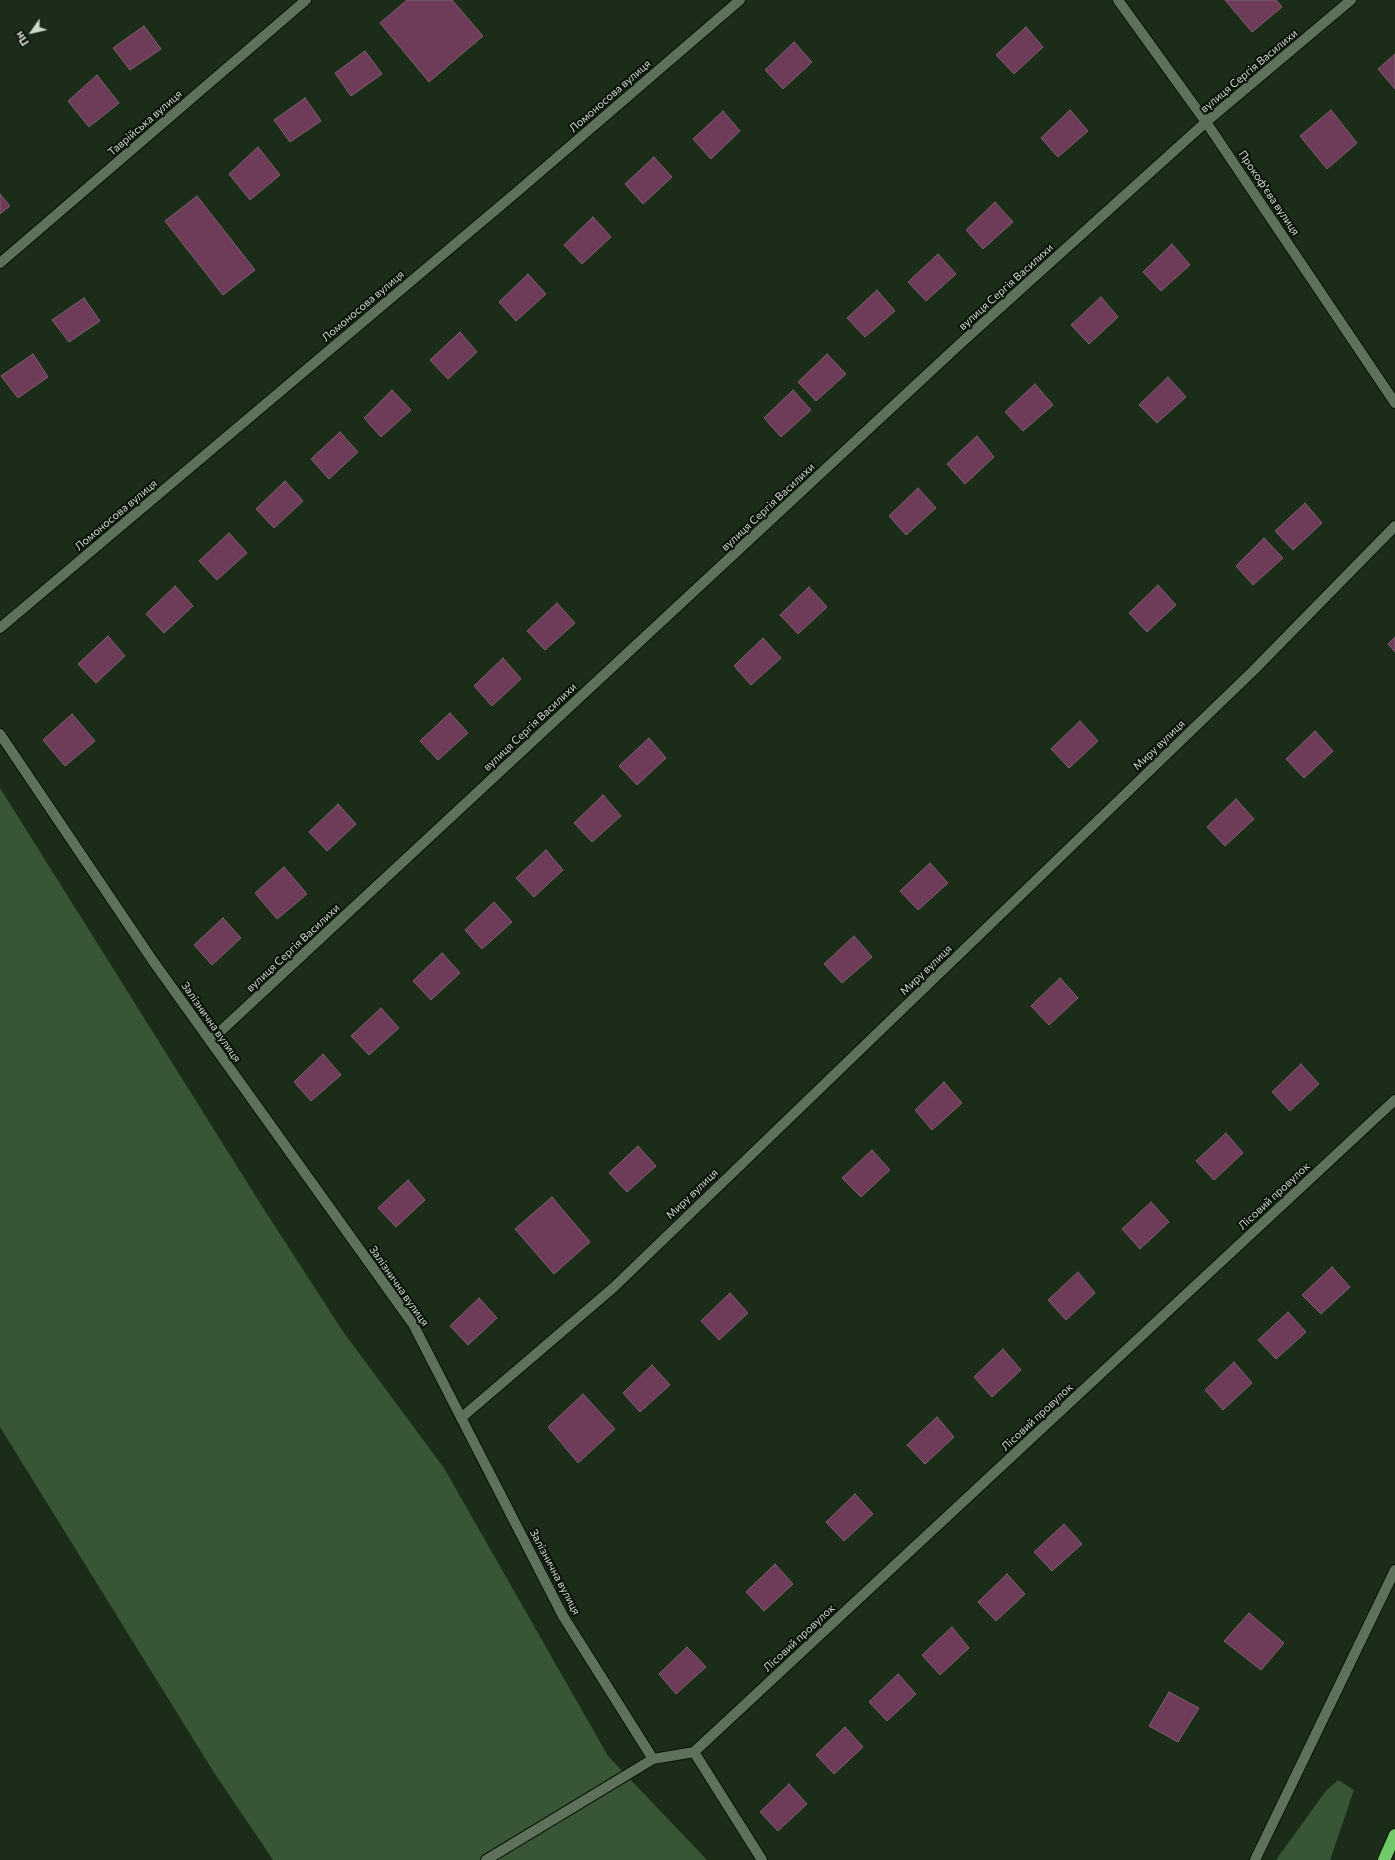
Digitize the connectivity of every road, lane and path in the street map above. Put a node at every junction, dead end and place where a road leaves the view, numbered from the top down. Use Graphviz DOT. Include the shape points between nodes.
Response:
graph roads {
  1 [pos="306,0"];
  2 [pos="740,0"];
  3 [pos="1118,0"];
  4 [pos="1352,0"];
  5 [pos="1206,122"];
  6 [pos="0,263"];
  7 [pos="1395,403"];
  8 [pos="1395,526"];
  9 [pos="0,628"];
  10 [pos="0,734"];
  11 [pos="210,1041"];
  12 [pos="1395,1100"];
  13 [pos="461,1418"];
  14 [pos="1395,1570"];
  15 [pos="694,1752"];
  16 [pos="653,1759"];
  17 [pos="1395,1835"];
  18 [pos="486,1860"];
  19 [pos="762,1860"];
  20 [pos="1255,1860"];
  21 [pos="1384,1860"];
  1 -- 6 [label="street, Таврійська вулиця"];
  2 -- 9 [label="street, Ломоносова вулиця"];
  3 -- 5 [label="street, Прокоф'єва вулиця"];
  4 -- 5 [label="street, вулиця Сергія Василихи"];
  5 -- 7 [label="street, Прокоф'єва вулиця"];
  5 -- 11 [label="street, вулиця Сергія Василихи" via="961,343"];
  8 -- 13 [label="street, Миру вулиця" via="1253,671 619,1282"];
  10 -- 11 [label="street, Залізнична вулиця" via="152,960"];
  11 -- 13 [label="street, Залізнична вулиця" via="413,1324"];
  12 -- 15 [label="street, Лісовий провулок"];
  13 -- 16 [label="street, Залізнична вулиця" via="563,1616"];
  14 -- 20 [label="street"];
  15 -- 16 [label="street"];
  15 -- 19 [label="street"];
  16 -- 18 [label="street"];
  17 -- 21 [label="highway"];
}
